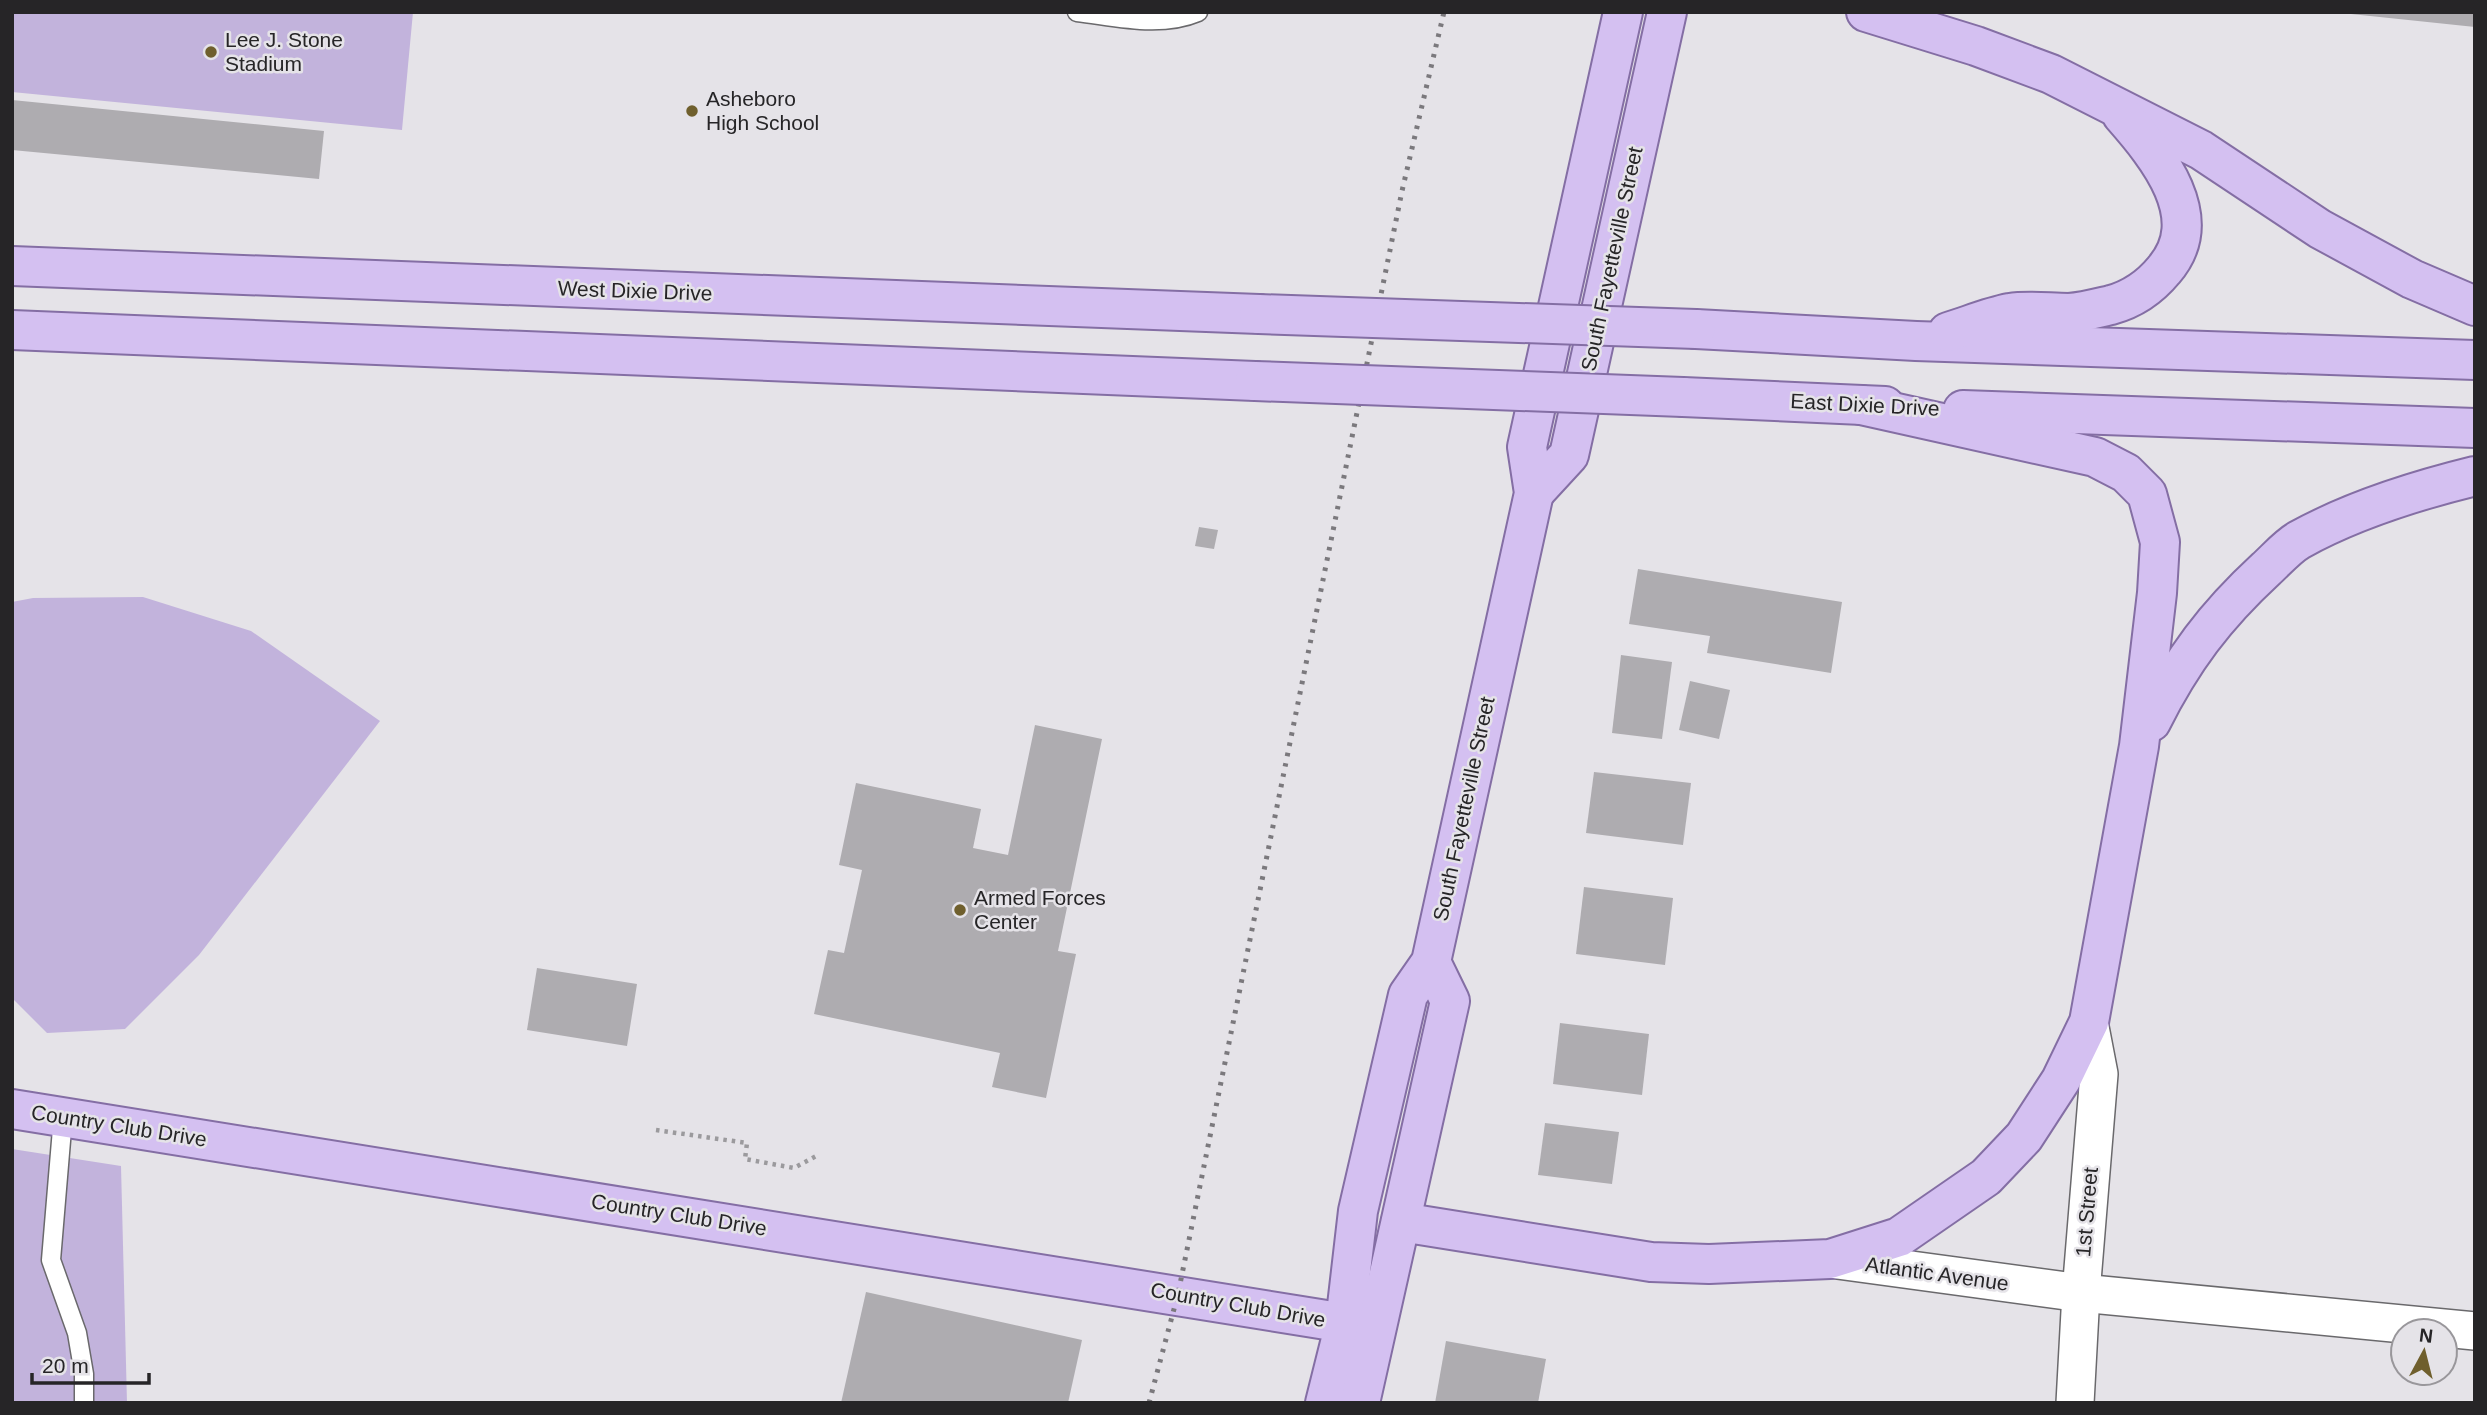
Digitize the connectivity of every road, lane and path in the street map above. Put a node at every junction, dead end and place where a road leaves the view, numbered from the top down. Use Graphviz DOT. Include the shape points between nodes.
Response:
graph roads {
  1 [pos="1077,12"];
  2 [pos="1198,12"];
  3 [pos="1623,12"];
  4 [pos="1667,12"];
  5 [pos="1866,12"];
  6 [pos="2116,108"];
  7 [pos="12,266"];
  8 [pos="2475,306"];
  9 [pos="12,330"];
  10 [pos="1916,341"];
  11 [pos="2475,360"];
  12 [pos="1861,405"];
  13 [pos="2475,428"];
  14 [pos="2475,476"];
  15 [pos="1534,493"];
  16 [pos="2139,746"];
  17 [pos="1431,962"];
  18 [pos="2089,1022"];
  19 [pos="12,1109"];
  20 [pos="63,1117"];
  21 [pos="656,1130"];
  22 [pos="818,1155"];
  23 [pos="1401,1222"];
  24 [pos="1830,1259"];
  25 [pos="2081,1293"];
  26 [pos="1345,1323"];
  27 [pos="2475,1331"];
  28 [pos="84,1403"];
  29 [pos="1325,1403"];
  30 [pos="1360,1403"];
  31 [pos="2076,1403"];
  1 -- 2 [label="lane" via="1150,21 1178,21"];
  3 -- 15 [label="main road, South Fayetteville Street" via="1527,447"];
  4 -- 15 [label="main road, South Fayetteville Street" via="1569,454"];
  5 -- 6 [label="main road" via="2051,74"];
  6 -- 8 [label="main road" via="2201,150 2320,229 2412,279"];
  6 -- 10 [label="main road" via="2170,180 2181,212 2177,252 2155,282 2114,304 2073,313 2011,313"];
  7 -- 10 [label="main road, West Dixie Drive, bridge"];
  9 -- 12 [label="main road, East Dixie Drive, bridge"];
  10 -- 11 [label="main road"];
  12 -- 13 [label="main road, East Dixie Drive"];
  12 -- 16 [label="main road" via="2095,457 2126,473 2147,494 2160,542"];
  14 -- 16 [label="main road" via="2408,492 2297,541 2227,605 2202,637 2175,676"];
  15 -- 17 [label="main road, South Fayetteville Street"];
  16 -- 18 [label="main road"];
  17 -- 23 [label="main road" via="1450,1001"];
  17 -- 26 [label="main road, South Fayetteville Street" via="1408,995 1359,1211"];
  18 -- 24 [label="main road" via="2061,1080 2024,1137 1986,1177 1899,1237"];
  18 -- 25 [label="street, 1st Street" via="2099,1074"];
  19 -- 20 [label="main road, Country Club Drive"];
  20 -- 26 [label="main road, Country Club Drive"];
  20 -- 28 [label="lane" via="51,1260 77,1333"];
  21 -- 22 [label="path" via="747,1143 745,1160 794,1168"];
  23 -- 24 [label="main road, Atlantic Avenue" via="1651,1262"];
  23 -- 30 [label="main road"];
  24 -- 25 [label="street, Atlantic Avenue"];
  25 -- 27 [label="street, Atlantic Avenue"];
  25 -- 31 [label="street, 1st Street"];
  26 -- 29 [label="main road, South Fayetteville Street"];
}
